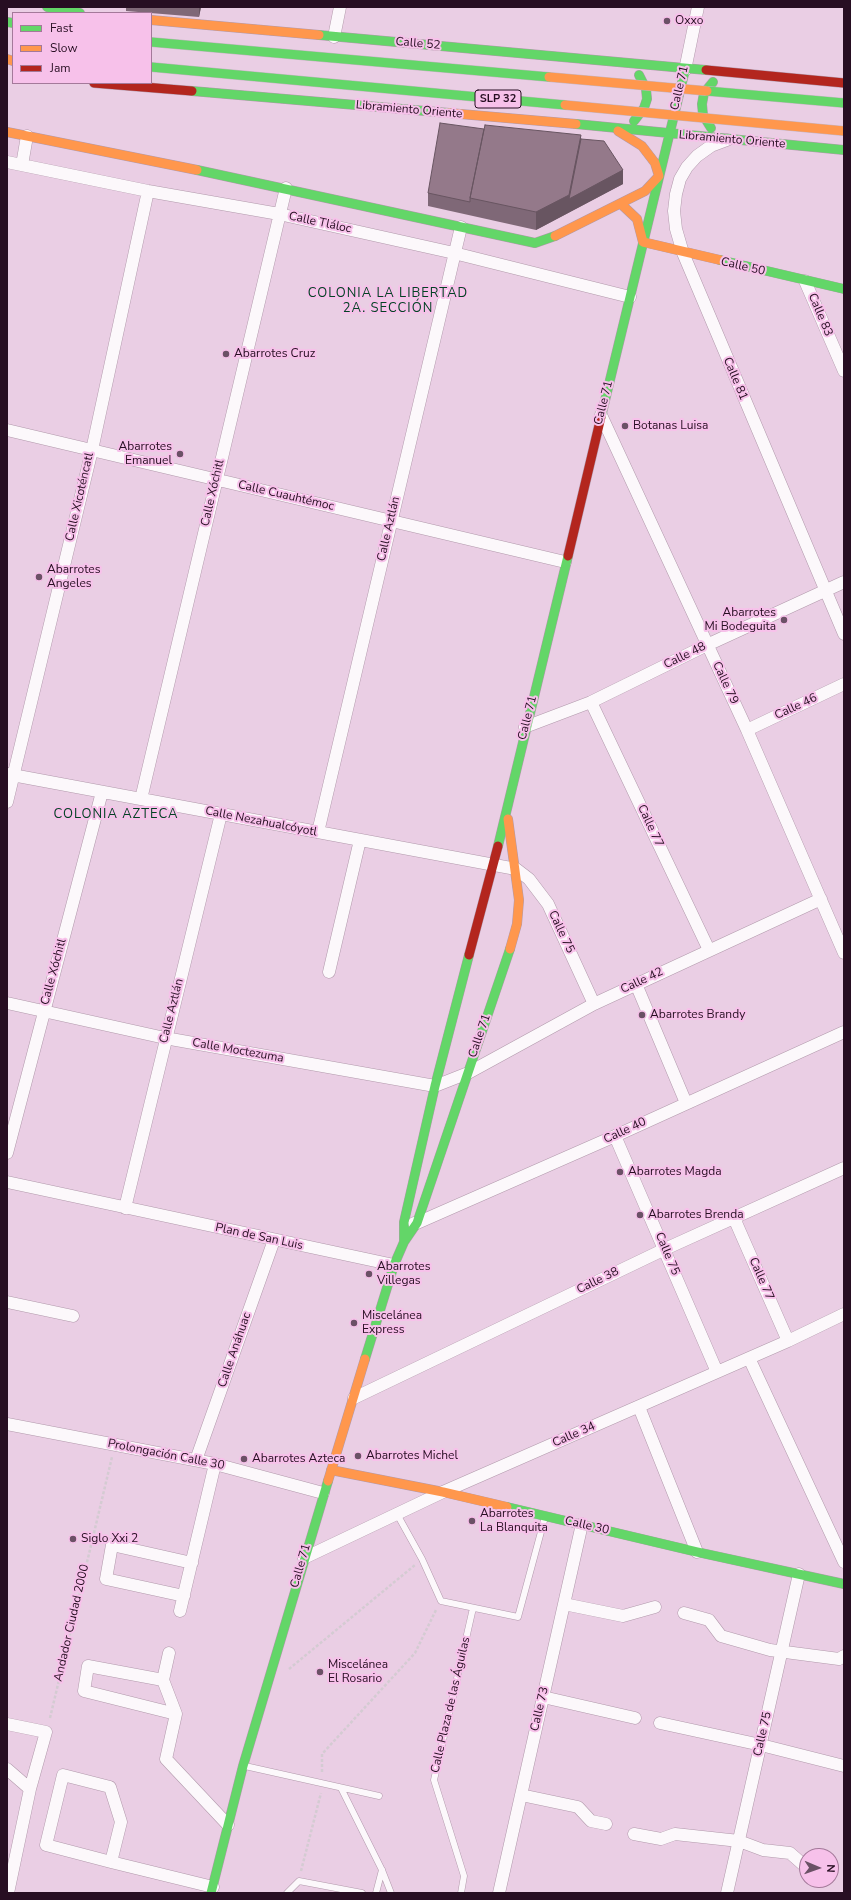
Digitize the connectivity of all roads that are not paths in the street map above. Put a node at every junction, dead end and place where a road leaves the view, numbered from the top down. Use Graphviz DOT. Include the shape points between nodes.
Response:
graph roads {
  1 [pos="47,7"];
  2 [pos="340,7"];
  3 [pos="698,7"];
  4 [pos="74,12"];
  5 [pos="152,20"];
  6 [pos="334,37"];
  7 [pos="152,42"];
  8 [pos="620,64"];
  9 [pos="152,66"];
  10 [pos="685,70"];
  11 [pos="731,74"];
  12 [pos="844,83"];
  13 [pos="106,84"];
  14 [pos="844,103"];
  15 [pos="614,128"];
  16 [pos="844,131"];
  17 [pos="7,132"];
  18 [pos="669,134"];
  19 [pos="27,136"];
  20 [pos="729,139"];
  21 [pos="844,150"];
  22 [pos="7,162"];
  23 [pos="22,165"];
  24 [pos="659,176"];
  25 [pos="286,188"];
  26 [pos="148,190"];
  27 [pos="620,204"];
  28 [pos="279,214"];
  29 [pos="461,227"];
  30 [pos="643,242"];
  31 [pos="454,253"];
  32 [pos="683,253"];
  33 [pos="805,281"];
  34 [pos="844,289"];
  35 [pos="630,298"];
  36 [pos="844,371"];
  37 [pos="601,415"];
  38 [pos="7,430"];
  39 [pos="92,450"];
  40 [pos="216,480"];
  41 [pos="391,521"];
  42 [pos="565,562"];
  43 [pos="844,582"];
  44 [pos="824,591"];
  45 [pos="844,634"];
  46 [pos="707,645"];
  47 [pos="844,684"];
  48 [pos="591,702"];
  49 [pos="525,727"];
  50 [pos="747,730"];
  51 [pos="10,775"];
  52 [pos="102,792"];
  53 [pos="140,799"];
  54 [pos="508,799"];
  55 [pos="7,802"];
  56 [pos="221,814"];
  57 [pos="318,832"];
  58 [pos="360,840"];
  59 [pos="493,865"];
  60 [pos="516,869"];
  61 [pos="821,899"];
  62 [pos="709,950"];
  63 [pos="844,953"];
  64 [pos="329,972"];
  65 [pos="636,984"];
  66 [pos="7,1003"];
  67 [pos="594,1004"];
  68 [pos="43,1011"];
  69 [pos="844,1032"];
  70 [pos="165,1038"];
  71 [pos="468,1073"];
  72 [pos="435,1086"];
  73 [pos="686,1103"];
  74 [pos="615,1136"];
  75 [pos="7,1153"];
  76 [pos="844,1168"];
  77 [pos="7,1182"];
  78 [pos="125,1208"];
  79 [pos="734,1218"];
  80 [pos="404,1222"];
  81 [pos="418,1223"];
  82 [pos="274,1240"];
  83 [pos="404,1242"];
  84 [pos="665,1249"];
  85 [pos="394,1265"];
  86 [pos="7,1302"];
  87 [pos="844,1314"];
  88 [pos="73,1316"];
  89 [pos="788,1341"];
  90 [pos="749,1358"];
  91 [pos="717,1372"];
  92 [pos="354,1398"];
  93 [pos="639,1407"];
  94 [pos="7,1424"];
  95 [pos="196,1460"];
  96 [pos="215,1464"];
  97 [pos="331,1470"];
  98 [pos="443,1492"];
  99 [pos="323,1493"];
  100 [pos="397,1514"];
  101 [pos="545,1517"];
  102 [pos="582,1524"];
  103 [pos="697,1552"];
  104 [pos="304,1558"];
  105 [pos="844,1562"];
  106 [pos="192,1563"];
  107 [pos="799,1574"];
  108 [pos="844,1584"];
  109 [pos="184,1596"];
  110 [pos="564,1604"];
  111 [pos="655,1607"];
  112 [pos="473,1608"];
  113 [pos="180,1611"];
  114 [pos="684,1613"];
  115 [pos="782,1651"];
  116 [pos="169,1653"];
  117 [pos="844,1656"];
  118 [pos="163,1680"];
  119 [pos="543,1698"];
  120 [pos="176,1714"];
  121 [pos="635,1718"];
  122 [pos="660,1723"];
  123 [pos="7,1724"];
  124 [pos="761,1745"];
  125 [pos="243,1766"];
  126 [pos="844,1766"];
  127 [pos="7,1769"];
  128 [pos="341,1788"];
  129 [pos="30,1789"];
  130 [pos="521,1794"];
  131 [pos="379,1796"];
  132 [pos="606,1824"];
  133 [pos="228,1825"];
  134 [pos="634,1834"];
  135 [pos="739,1841"];
  136 [pos="799,1861"];
  137 [pos="111,1862"];
  138 [pos="382,1870"];
  139 [pos="212,1890"];
  140 [pos="8,1893"];
  141 [pos="287,1893"];
  142 [pos="362,1893"];
  143 [pos="376,1893"];
  144 [pos="391,1893"];
  145 [pos="461,1893"];
  146 [pos="499,1893"];
  147 [pos="727,1893"];
  1 -- 4 [label="main road"];
  2 -- 6 [label="street"];
  3 -- 10 [label="street, Calle 71"];
  5 -- 6 [label="main road, Calle 52"];
  6 -- 8 [label="main road, Calle 52"];
  7 -- 14 [label="main road, SLP 32, bridge"];
  8 -- 10 [label="main road, Calle 52"];
  8 -- 15 [label="main road" via="636,72 642,80 647,99 639,117 623,128"];
  9 -- 16 [label="main road, Libramiento Oriente / SLP 32, bridge"];
  10 -- 11 [label="main road"];
  10 -- 18 [label="main road, Calle 71"];
  11 -- 12 [label="main road"];
  11 -- 20 [label="main road" via="718,77 710,84 704,93 702,104 703,115 708,124 715,132"];
  13 -- 15 [label="main road, Libramiento Oriente"];
  15 -- 18 [label="main road, Libramiento Oriente"];
  15 -- 24 [label="main road" via="642,146 655,163"];
  17 -- 19 [label="main road"];
  18 -- 20 [label="main road, Libramiento Oriente"];
  18 -- 24 [label="main road, Calle 71"];
  19 -- 23 [label="street"];
  19 -- 25 [label="main road"];
  20 -- 21 [label="main road, Libramiento Oriente"];
  20 -- 32 [label="street, Calle 81" via="711,146 697,156 680,179 674,211"];
  22 -- 23 [label="street, Calle Tláloc"];
  23 -- 26 [label="street, Calle Tláloc"];
  24 -- 27 [label="main road" via="644,191"];
  24 -- 30 [label="main road, Calle 71"];
  25 -- 28 [label="street, Calle Xóchitl"];
  25 -- 29 [label="main road"];
  26 -- 28 [label="street, Calle Tláloc"];
  26 -- 39 [label="street, Calle Xicoténcatl"];
  27 -- 29 [label="main road" via="545,241 535,243"];
  27 -- 30 [label="main road" via="637,219"];
  28 -- 31 [label="street, Calle Tláloc"];
  28 -- 40 [label="street, Calle Xóchitl"];
  29 -- 31 [label="street, Calle Aztlán"];
  30 -- 32 [label="main road, Calle 50"];
  30 -- 35 [label="main road, Calle 71"];
  31 -- 35 [label="street, Calle Tláloc"];
  31 -- 41 [label="street, Calle Aztlán"];
  32 -- 33 [label="main road, Calle 50"];
  32 -- 44 [label="street, Calle 81"];
  33 -- 34 [label="main road, Calle 50"];
  33 -- 36 [label="street, Calle 83"];
  35 -- 37 [label="main road, Calle 71"];
  37 -- 42 [label="main road, Calle 71"];
  37 -- 46 [label="street, Calle 79"];
  38 -- 39 [label="street, Calle Cuauhtémoc"];
  39 -- 40 [label="street, Calle Cuauhtémoc"];
  39 -- 51 [label="street, Calle Xicoténcatl"];
  40 -- 41 [label="street, Calle Cuauhtémoc"];
  40 -- 53 [label="street, Calle Xóchitl"];
  41 -- 42 [label="street, Calle Cuauhtémoc"];
  41 -- 57 [label="street, Calle Aztlán"];
  42 -- 49 [label="main road, Calle 71"];
  43 -- 44 [label="street, Calle 48"];
  44 -- 45 [label="street, Calle 81"];
  44 -- 46 [label="street, Calle 48"];
  46 -- 48 [label="street, Calle 48"];
  46 -- 50 [label="street, Calle 79"];
  47 -- 50 [label="street, Calle 46"];
  48 -- 49 [label="street, Calle 48"];
  48 -- 62 [label="street, Calle 77"];
  49 -- 54 [label="main road, Calle 71"];
  50 -- 61 [label="street, Calle 79"];
  51 -- 52 [label="street, Calle Nezahualcóyotl"];
  51 -- 55 [label="street, Calle Xicoténcatl"];
  52 -- 53 [label="street, Calle Nezahualcóyotl"];
  52 -- 68 [label="street, Calle Xóchitl"];
  53 -- 56 [label="street, Calle Nezahualcóyotl"];
  54 -- 59 [label="main road, Calle 71"];
  54 -- 60 [label="main road, Calle 71" via="509,835"];
  56 -- 57 [label="street, Calle Nezahualcóyotl"];
  56 -- 70 [label="street, Calle Aztlán"];
  57 -- 58 [label="street, Calle Nezahualcóyotl"];
  58 -- 59 [label="street, Calle Nezahualcóyotl"];
  58 -- 64 [label="street"];
  59 -- 60 [label="street, Calle Nezahualcóyotl"];
  59 -- 72 [label="main road, Calle 71"];
  60 -- 67 [label="street, Calle 75" via="529,878 548,904"];
  60 -- 71 [label="main road, Calle 71" via="519,900 517,924"];
  61 -- 62 [label="street, Calle 42"];
  61 -- 63 [label="street, Calle 79"];
  62 -- 65 [label="street, Calle 42"];
  65 -- 67 [label="street, Calle 42"];
  65 -- 73 [label="street"];
  66 -- 68 [label="street, Calle Moctezuma"];
  67 -- 71 [label="street, Calle 42"];
  68 -- 70 [label="street, Calle Moctezuma"];
  68 -- 75 [label="street, Calle Xóchitl"];
  69 -- 73 [label="street, Calle 40"];
  70 -- 72 [label="street, Calle Moctezuma"];
  70 -- 78 [label="street, Calle Aztlán"];
  71 -- 72 [label="street"];
  71 -- 81 [label="main road, Calle 71"];
  72 -- 80 [label="main road, Calle 71"];
  73 -- 74 [label="street, Calle 40"];
  74 -- 81 [label="street, Calle 40"];
  74 -- 84 [label="street, Calle 75"];
  76 -- 79 [label="street, Calle 38"];
  77 -- 78 [label="street, Plan de San Luis"];
  78 -- 82 [label="street, Plan de San Luis"];
  79 -- 84 [label="street, Calle 38"];
  79 -- 89 [label="street, Calle 77"];
  80 -- 81 [label="street, Calle 40"];
  80 -- 83 [label="main road, Calle 71"];
  81 -- 83 [label="main road, Calle 71"];
  82 -- 85 [label="street, Plan de San Luis"];
  82 -- 95 [label="street, Calle Anáhuac"];
  83 -- 85 [label="main road, Calle 71"];
  84 -- 91 [label="street, Calle 75"];
  84 -- 92 [label="street, Calle 38"];
  85 -- 92 [label="main road, Calle 71"];
  86 -- 88 [label="street"];
  87 -- 89 [label="street, Calle 34"];
  89 -- 90 [label="street, Calle 34"];
  90 -- 91 [label="street, Calle 34"];
  90 -- 105 [label="street"];
  91 -- 93 [label="street, Calle 34"];
  92 -- 97 [label="main road, Calle 71"];
  93 -- 98 [label="street, Calle 34"];
  93 -- 103 [label="street"];
  94 -- 95 [label="street, Prolongación Calle 30"];
  95 -- 96 [label="street, Prolongación Calle 30"];
  96 -- 99 [label="street, Prolongación Calle 30"];
  96 -- 106 [label="street"];
  97 -- 98 [label="main road, Calle 30"];
  97 -- 99 [label="main road, Calle 71"];
  98 -- 100 [label="street, Calle 34"];
  98 -- 101 [label="main road, Calle 30"];
  99 -- 104 [label="main road, Calle 71"];
  100 -- 104 [label="street, Calle 34"];
  100 -- 112 [label="lane" via="422,1559 441,1601"];
  101 -- 102 [label="main road, Calle 30"];
  101 -- 112 [label="lane" via="518,1617"];
  102 -- 103 [label="main road, Calle 30"];
  102 -- 110 [label="street, Calle 73"];
  103 -- 107 [label="main road, Calle 30"];
  104 -- 125 [label="main road, Calle 71"];
  106 -- 109 [label="street"];
  106 -- 109 [label="street" via="112,1545 106,1579"];
  107 -- 108 [label="main road, Calle 30"];
  107 -- 115 [label="street, Calle 75"];
  109 -- 113 [label="street"];
  110 -- 111 [label="street" via="623,1616"];
  110 -- 119 [label="street, Calle 73"];
  112 -- 145 [label="lane, Calle Plaza de las Águilas" via="434,1780 464,1876"];
  114 -- 115 [label="street" via="709,1620 721,1636"];
  115 -- 117 [label="street" via="840,1659"];
  115 -- 124 [label="street, Calle 75"];
  116 -- 118 [label="street"];
  118 -- 120 [label="street"];
  118 -- 120 [label="street" via="88,1666 84,1691"];
  119 -- 121 [label="street"];
  119 -- 130 [label="street, Calle 73"];
  120 -- 133 [label="street" via="166,1759"];
  122 -- 124 [label="street"];
  123 -- 129 [label="street" via="46,1732"];
  124 -- 126 [label="street"];
  124 -- 135 [label="street, Calle 75"];
  125 -- 128 [label="lane"];
  125 -- 133 [label="main road, Calle 71"];
  127 -- 129 [label="street"];
  128 -- 131 [label="lane"];
  128 -- 138 [label="lane"];
  129 -- 140 [label="street"];
  130 -- 132 [label="street" via="578,1806 591,1821"];
  130 -- 146 [label="street, Calle 73"];
  133 -- 139 [label="main road, Calle 71"];
  134 -- 135 [label="street" via="661,1839 675,1834"];
  135 -- 136 [label="street" via="763,1850 790,1853"];
  135 -- 147 [label="street, Calle 75"];
  137 -- 137 [label="street" via="46,1845 63,1775 110,1787 121,1822"];
  137 -- 139 [label="street"];
  138 -- 143 [label="lane"];
  138 -- 144 [label="lane"];
  141 -- 142 [label="lane" via="299,1881"];
}
